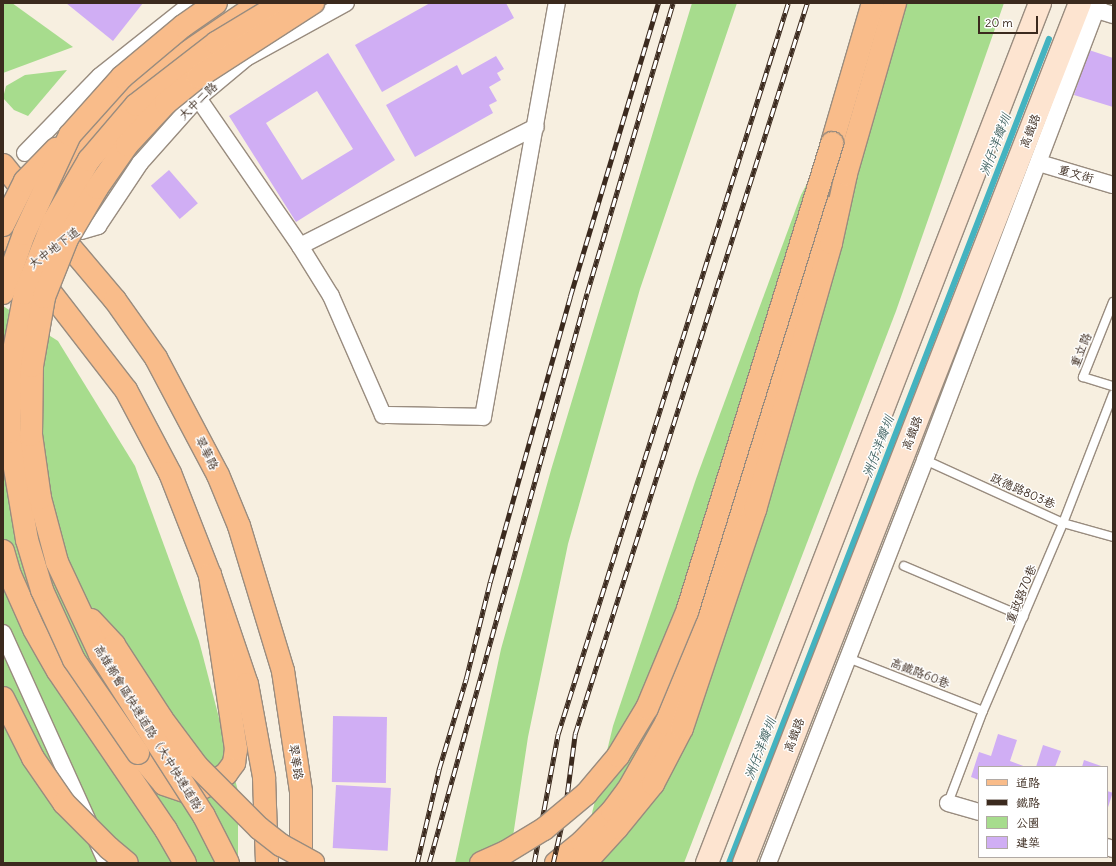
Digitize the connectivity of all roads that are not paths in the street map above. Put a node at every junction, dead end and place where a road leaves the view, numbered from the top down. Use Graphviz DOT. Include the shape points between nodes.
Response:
graph roads {
  1 [pos="192,3"];
  2 [pos="216,3"];
  3 [pos="260,3"];
  4 [pos="282,3"];
  5 [pos="313,3"];
  6 [pos="346,3"];
  7 [pos="557,3"];
  8 [pos="873,3"];
  9 [pos="895,3"];
  10 [pos="1040,3"];
  11 [pos="1085,5"];
  12 [pos="1113,14"];
  13 [pos="198,98"];
  14 [pos="93,102"];
  15 [pos="536,127"];
  16 [pos="70,135"];
  17 [pos="134,146"];
  18 [pos="25,153"];
  19 [pos="3,161"];
  20 [pos="1039,164"];
  21 [pos="3,165"];
  22 [pos="846,174"];
  23 [pos="1113,185"];
  24 [pos="36,206"];
  25 [pos="7,233"];
  26 [pos="74,236"];
  27 [pos="300,246"];
  28 [pos="32,267"];
  29 [pos="3,278"];
  30 [pos="3,293"];
  31 [pos="1113,302"];
  32 [pos="1113,386"];
  33 [pos="1113,394"];
  34 [pos="925,460"];
  35 [pos="1063,523"];
  36 [pos="1113,537"];
  37 [pos="3,551"];
  38 [pos="904,566"];
  39 [pos="210,575"];
  40 [pos="79,606"];
  41 [pos="1024,617"];
  42 [pos="3,632"];
  43 [pos="848,658"];
  44 [pos="3,698"];
  45 [pos="983,711"];
  46 [pos="301,792"];
  47 [pos="948,803"];
  48 [pos="978,812"];
  49 [pos="107,863"];
  50 [pos="127,863"];
  51 [pos="185,863"];
  52 [pos="228,863"];
  53 [pos="267,863"];
  54 [pos="301,863"];
  55 [pos="312,863"];
  56 [pos="481,863"];
  57 [pos="556,863"];
  58 [pos="585,863"];
  59 [pos="707,863"];
  60 [pos="744,863"];
  61 [pos="768,863"];
  1 -- 18 [label="street" via="100,76"];
  2 -- 16 [label="main road, bridge" via="183,26 122,77"];
  3 -- 24 [label="main road" via="179,58 124,104 87,142"];
  4 -- 39 [label="main road, bridge" via="216,43 136,105 86,166 53,222 25,293 12,361 9,432 27,540 42,590 74,660 138,753 164,784 187,792 200,790 226,774 234,763 236,749"];
  5 -- 40 [label="main road, 高雄都會區快速道路（大中快速道路）, bridge" via="198,77 166,103 127,145 97,188 67,239 44,297 32,366 31,435 40,498 57,562"];
  6 -- 13 [label="street, 大中二路" via="246,58"];
  7 -- 15 [label="street"];
  8 -- 56 [label="main road, bridge" via="687,612 647,708 618,756 586,794 544,829 506,852"];
  9 -- 22 [label="main road"];
  10 -- 59 [label="street"];
  11 -- 12 [label="street"];
  11 -- 20 [label="street, 高鐵路"];
  11 -- 60 [label="street, 高鐵路"];
  13 -- 26 [label="street, 大中二路" via="140,163 98,226"];
  13 -- 27 [label="street"];
  14 -- 18 [label="street" via="42,152"];
  15 -- 27 [label="street"];
  15 -- 27 [label="street" via="483,417 383,415 331,296"];
  16 -- 25 [label="main road, bridge" via="25,181"];
  16 -- 30 [label="main road, bridge" via="24,234"];
  17 -- 26 [label="street, 大中地下道" via="108,177"];
  18 -- 19 [label="street"];
  20 -- 23 [label="street, 重文街"];
  20 -- 34 [label="street, 高鐵路"];
  21 -- 24 [label="main road, 翠華路"];
  22 -- 57 [label="main road" via="813,243 737,505 666,723 628,790 612,811 582,842"];
  22 -- 58 [label="main road" via="831,243 755,510 682,728 652,784"];
  24 -- 25 [label="main road"];
  24 -- 26 [label="main road, 翠華路"];
  25 -- 28 [label="main road"];
  26 -- 28 [label="street, 大中地下道"];
  26 -- 46 [label="main road, 翠華路" via="156,358 218,475 240,526 283,670"];
  28 -- 29 [label="street, 大中地下道"];
  28 -- 39 [label="main road" via="126,390 170,473"];
  31 -- 32 [label="lane, 重立路" via="1083,377"];
  33 -- 35 [label="lane, 重政路70巷"];
  34 -- 35 [label="lane, 政德路803巷"];
  34 -- 43 [label="street, 高鐵路"];
  35 -- 36 [label="lane, 政德路803巷"];
  35 -- 41 [label="lane, 重政路70巷"];
  37 -- 51 [label="main road" via="10,575 34,629 58,671 166,830"];
  38 -- 41 [label="lane"];
  39 -- 53 [label="main road" via="247,684 264,777"];
  40 -- 52 [label="main road, 高雄都會區快速道路（大中快速道路）, bridge" via="100,654 204,816"];
  40 -- 55 [label="main road, bridge" via="114,645 162,719 198,766 259,828 280,845"];
  41 -- 45 [label="lane, 重政路70巷"];
  42 -- 49 [label="street"];
  43 -- 45 [label="lane, 高鐵路60巷"];
  43 -- 61 [label="street, 高鐵路"];
  44 -- 50 [label="main road, bridge" via="32,758 64,803 108,848"];
  45 -- 47 [label="lane, 重政路70巷"];
  46 -- 54 [label="main road, 翠華路"];
  46 -- 55 [label="street, 翠華路"];
  47 -- 48 [label="street"];
}
